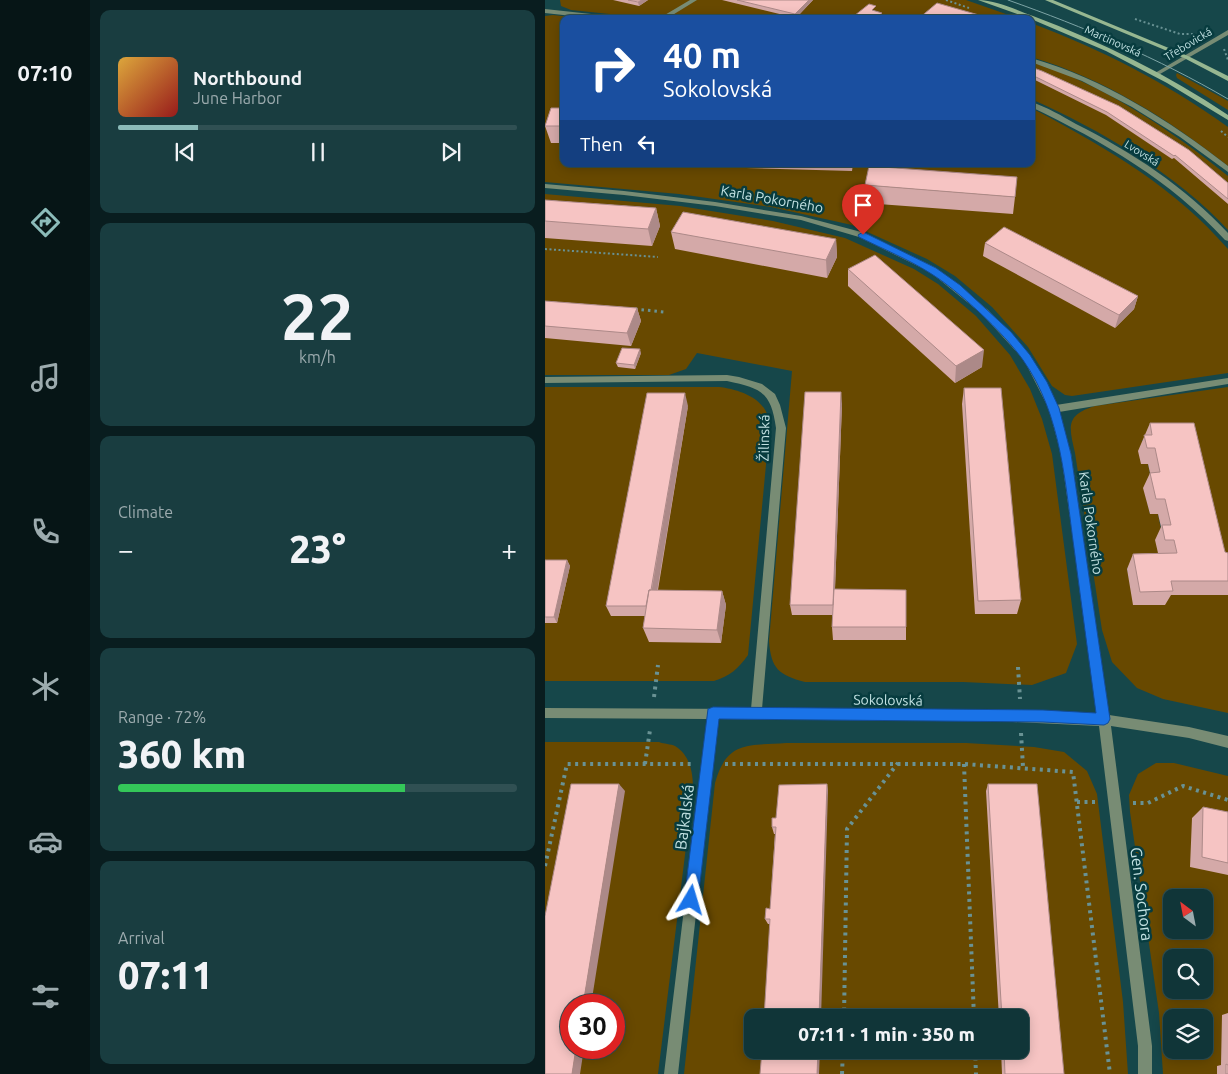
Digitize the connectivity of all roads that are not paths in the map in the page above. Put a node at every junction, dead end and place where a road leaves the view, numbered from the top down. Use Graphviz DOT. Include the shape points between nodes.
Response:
graph roads {
  1 [pos="694,0"];
  2 [pos="981,0"];
  3 [pos="1048,0"];
  4 [pos="545,11"];
  5 [pos="582,15"];
  6 [pos="668,15"];
  7 [pos="1020,15"];
  8 [pos="1035,21"];
  9 [pos="1228,32"];
  10 [pos="1186,57"];
  11 [pos="1035,61"];
  12 [pos="1158,73"];
  13 [pos="1228,79"];
  14 [pos="1035,106"];
  15 [pos="1228,118"];
  16 [pos="1228,170"];
  17 [pos="545,186"];
  18 [pos="1228,238"];
  19 [pos="545,380"];
  20 [pos="1228,381"];
  21 [pos="1054,408"];
  22 [pos="545,713"];
  23 [pos="713,713"];
  24 [pos="756,714"];
  25 [pos="1104,719"];
  26 [pos="1228,742"];
  27 [pos="671,1074"];
  28 [pos="1145,1074"];
  1 -- 6 [label="street"];
  2 -- 7 [label="street, Martinovská"];
  3 -- 10 [label="street, Martinovská"];
  4 -- 5 [label="street"];
  8 -- 12 [label="street, Martinovská"];
  9 -- 10 [label="street, Třebovická"];
  10 -- 12 [label="street, Třebovická"];
  10 -- 13 [label="street, Martinovská"];
  11 -- 16 [label="street" via="1059,68 1132,103 1201,148"];
  12 -- 15 [label="street, Martinovská"];
  14 -- 18 [label="street, Lvovská" via="1153,173 1197,207"];
  17 -- 21 [label="street, Karla Pokorného" via="724,205 801,218 863,235 933,270 985,312 1027,358"];
  19 -- 24 [label="street, Žilinská" via="727,378 756,384 773,398 781,428"];
  20 -- 21 [label="street"];
  21 -- 25 [label="street, Karla Pokorného" via="1066,454"];
  22 -- 23 [label="street, Sokolovská"];
  23 -- 24 [label="street, Sokolovská"];
  23 -- 27 [label="street, Bajkalská"];
  24 -- 25 [label="street, Sokolovská"];
  25 -- 26 [label="street, Sokolovská" via="1165,727"];
  25 -- 28 [label="street, Gen. Sochora" via="1145,1046"];
}
